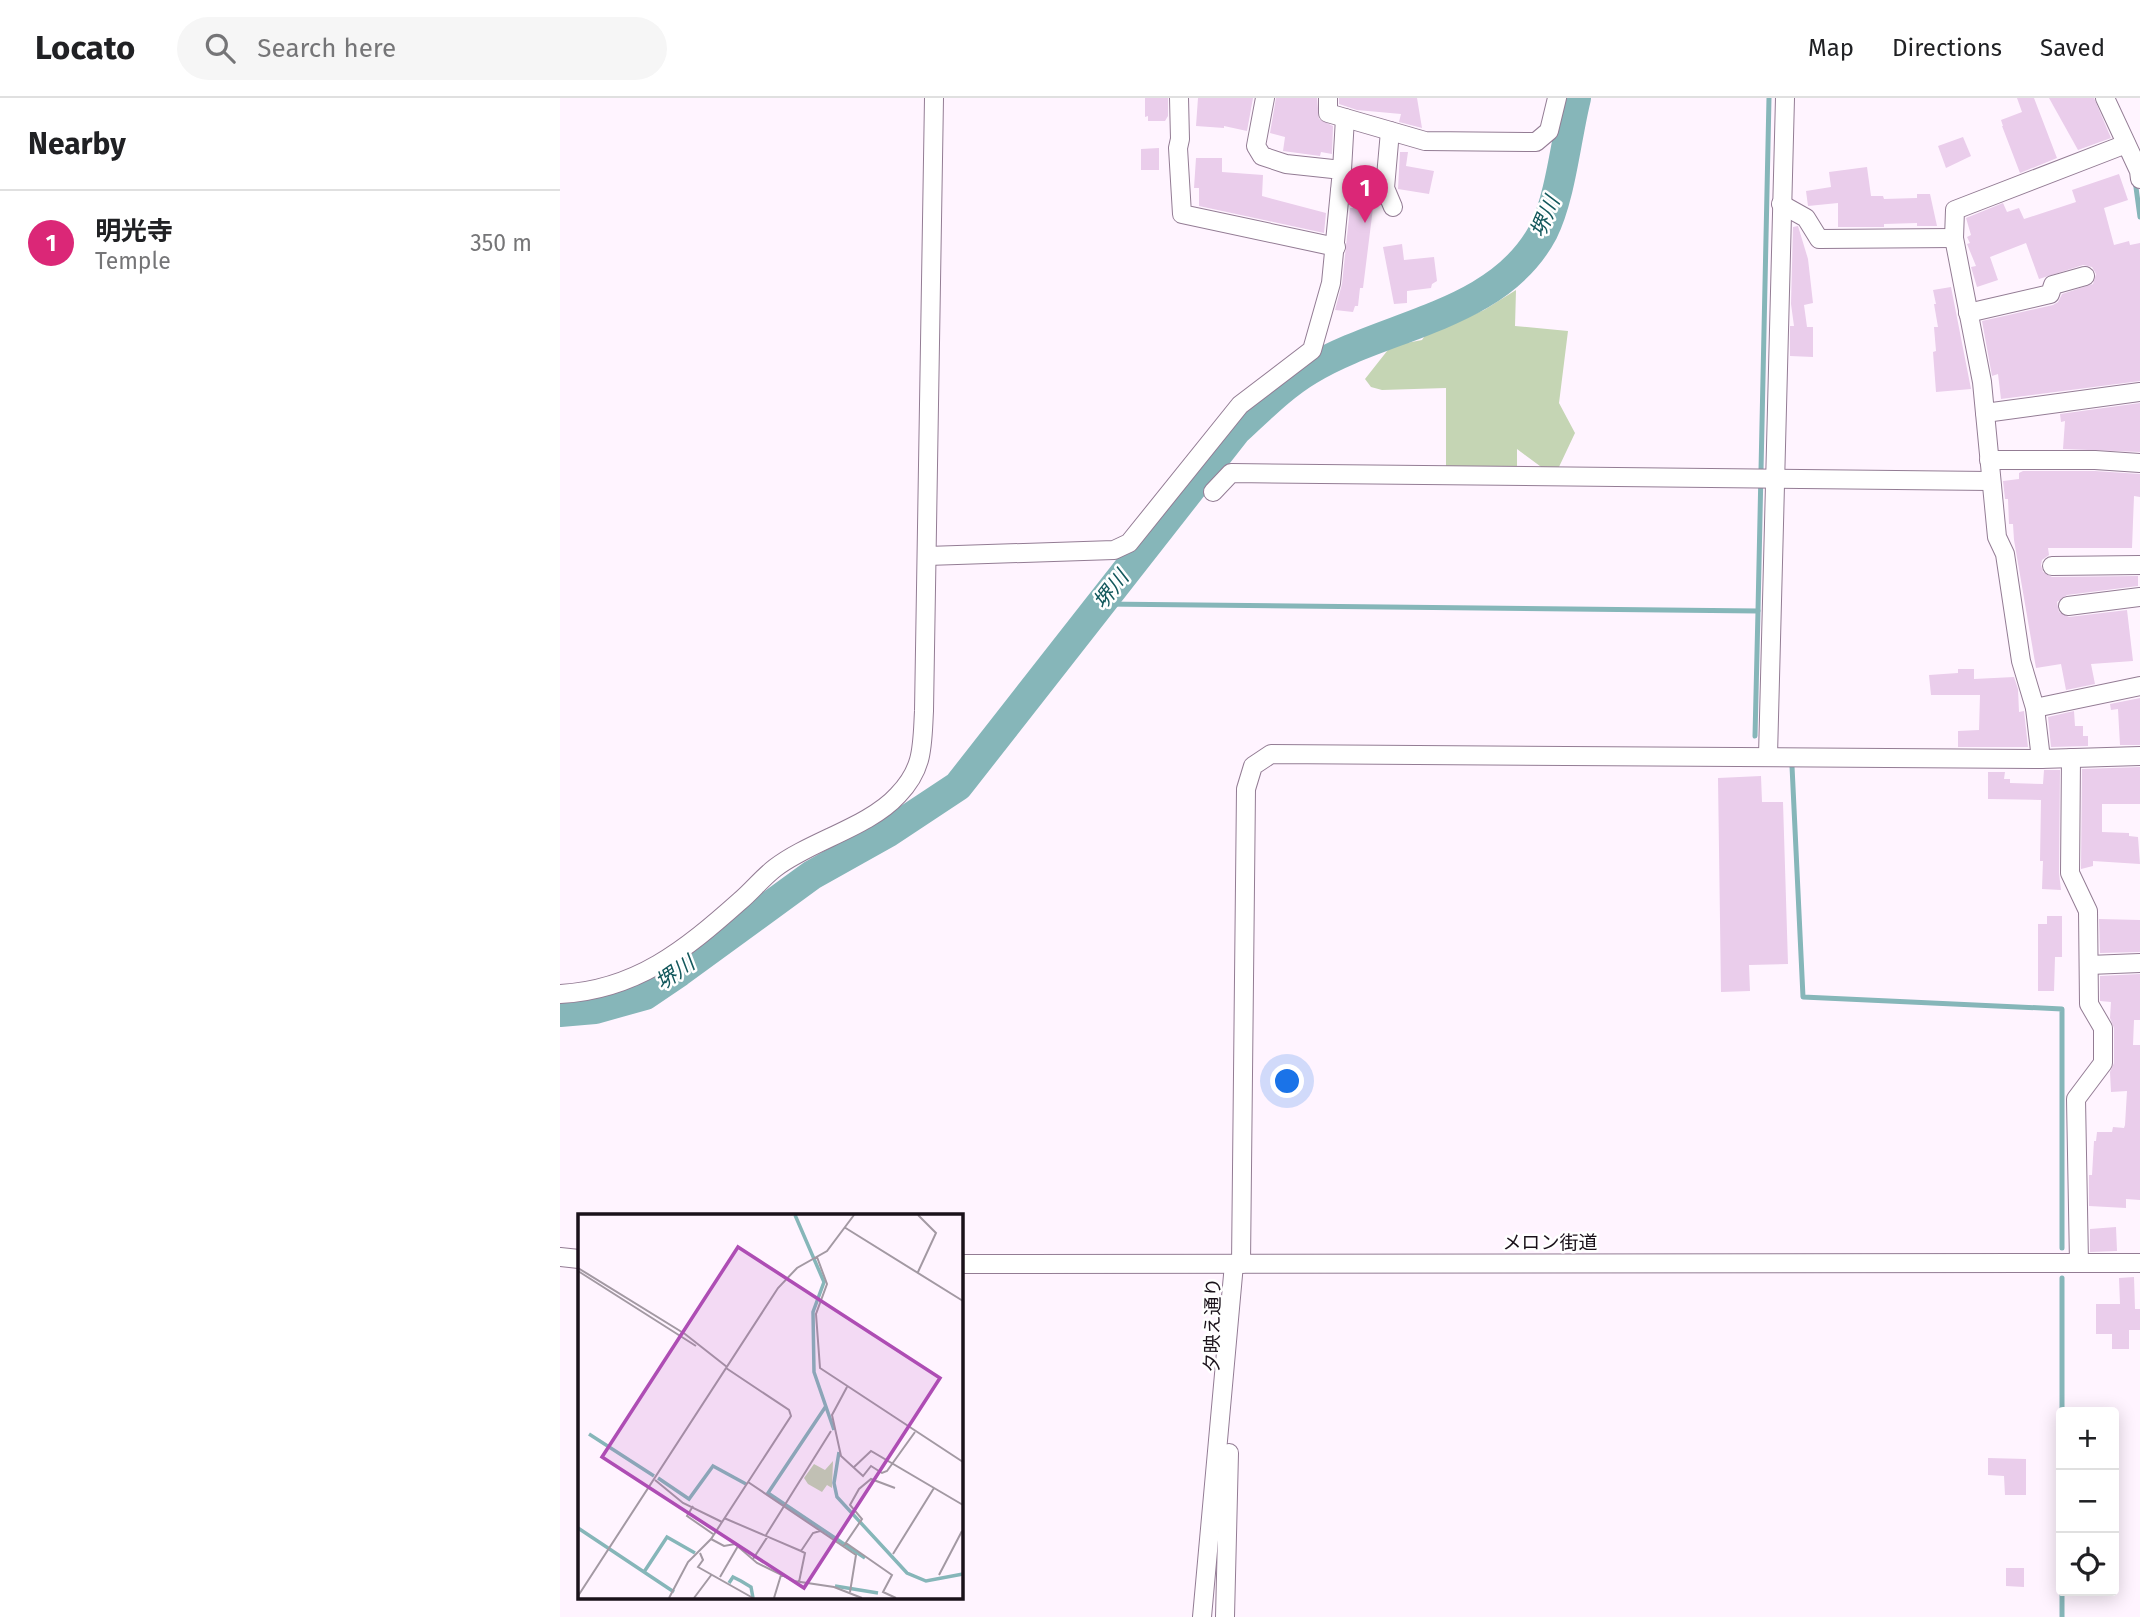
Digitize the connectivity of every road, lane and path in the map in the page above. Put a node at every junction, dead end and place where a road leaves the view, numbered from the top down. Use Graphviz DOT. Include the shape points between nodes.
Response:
graph roads {
  1 [pos="934,98"];
  2 [pos="1179,98"];
  3 [pos="1265,98"];
  4 [pos="1328,98"];
  5 [pos="1557,98"];
  6 [pos="1785,98"];
  7 [pos="2105,98"];
  8 [pos="1345,118"];
  9 [pos="1390,131"];
  10 [pos="2126,144"];
  11 [pos="1342,170"];
  12 [pos="2140,174"];
  13 [pos="1385,188"];
  14 [pos="1340,191"];
  15 [pos="1781,204"];
  16 [pos="1392,207"];
  17 [pos="1954,238"];
  18 [pos="1336,247"];
  19 [pos="2085,276"];
  20 [pos="1969,313"];
  21 [pos="2140,392"];
  22 [pos="1985,414"];
  23 [pos="1989,460"];
  24 [pos="2140,463"];
  25 [pos="1776,480"];
  26 [pos="1990,481"];
  27 [pos="1213,492"];
  28 [pos="927,556"];
  29 [pos="2140,565"];
  30 [pos="2052,566"];
  31 [pos="2140,597"];
  32 [pos="2068,606"];
  33 [pos="2140,686"];
  34 [pos="2035,708"];
  35 [pos="1768,756"];
  36 [pos="2140,756"];
  37 [pos="2071,758"];
  38 [pos="2041,759"];
  39 [pos="2140,962"];
  40 [pos="2090,965"];
  41 [pos="560,994"];
  42 [pos="560,1256"];
  43 [pos="578,1259"];
  44 [pos="2079,1263"];
  45 [pos="2140,1263"];
  46 [pos="962,1264"];
  47 [pos="1238,1264"];
  48 [pos="1202,1617"];
  49 [pos="1225,1617"];
  1 -- 28 [label="street"];
  2 -- 18 [label="street" via="1182,214"];
  3 -- 11 [label="street" via="1256,146 1262,156 1286,164"];
  4 -- 8 [label="street" via="1328,113"];
  5 -- 9 [label="street" via="1549,131 1536,142 1425,141"];
  6 -- 15 [label="street"];
  7 -- 10 [label="street"];
  8 -- 9 [label="street"];
  8 -- 11 [label="street"];
  9 -- 13 [label="street"];
  10 -- 12 [label="street"];
  10 -- 17 [label="street" via="1955,210"];
  11 -- 14 [label="street"];
  13 -- 14 [label="street"];
  13 -- 16 [label="street"];
  14 -- 18 [label="street"];
  15 -- 17 [label="street" via="1806,218 1819,239"];
  15 -- 25 [label="street"];
  17 -- 20 [label="street"];
  18 -- 28 [label="street" via="1312,350 1240,405 1129,543 1114,551"];
  19 -- 20 [label="street" via="2053,285 2050,294"];
  20 -- 22 [label="street"];
  21 -- 22 [label="street"];
  22 -- 23 [label="street"];
  23 -- 24 [label="street"];
  23 -- 26 [label="street"];
  25 -- 26 [label="street"];
  25 -- 27 [label="street" via="1231,473"];
  25 -- 35 [label="street"];
  26 -- 34 [label="street" via="2021,661"];
  28 -- 41 [label="street" via="922,744 919,766 898,796 856,825 775,868 722,917 648,972 626,982"];
  29 -- 30 [label="street"];
  31 -- 32 [label="street"];
  33 -- 34 [label="street"];
  34 -- 38 [label="street"];
  35 -- 38 [label="street"];
  35 -- 47 [label="street" via="1271,754 1253,766 1246,789"];
  36 -- 37 [label="street"];
  37 -- 38 [label="street"];
  37 -- 40 [label="street" via="2070,873 2088,911"];
  39 -- 40 [label="street"];
  40 -- 44 [label="street" via="2089,1004 2103,1028 2103,1063 2076,1099"];
  42 -- 43 [label="street"];
  44 -- 45 [label="street, メロン街道"];
  44 -- 47 [label="street, メロン街道"];
  46 -- 47 [label="street, メロン街道"];
  47 -- 48 [label="street, 夕映え通り"];
  47 -- 49 [label="street, 夕映え通り"];
}
